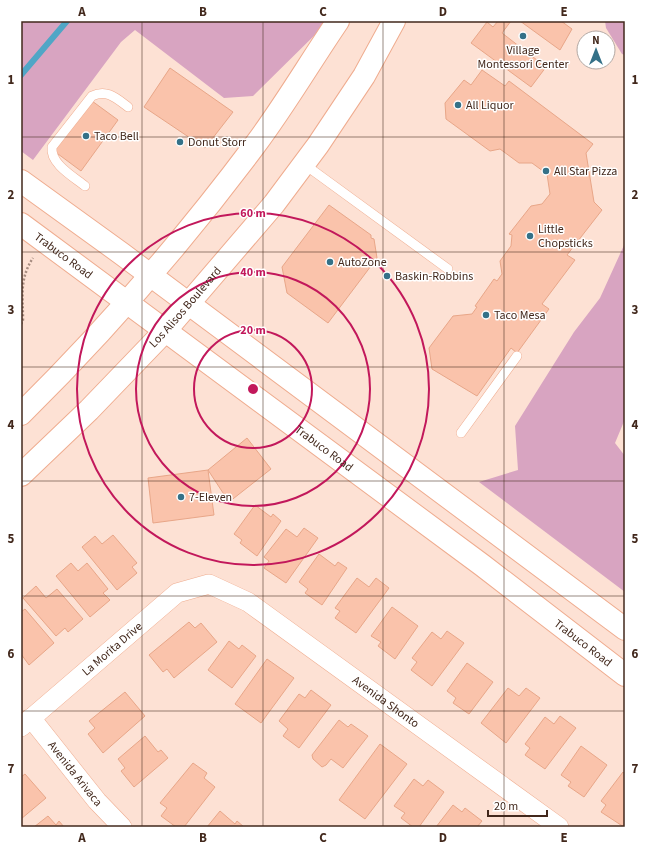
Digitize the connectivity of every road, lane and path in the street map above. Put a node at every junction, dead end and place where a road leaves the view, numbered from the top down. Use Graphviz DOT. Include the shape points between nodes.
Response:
graph roads {
  1 [pos="338,21"];
  2 [pos="394,21"];
  3 [pos="128,107"];
  4 [pos="304,164"];
  5 [pos="21,181"];
  6 [pos="85,186"];
  7 [pos="21,224"];
  8 [pos="45,242"];
  9 [pos="448,269"];
  10 [pos="151,276"];
  11 [pos="127,302"];
  12 [pos="187,304"];
  13 [pos="21,324"];
  14 [pos="165,331"];
  15 [pos="517,356"];
  16 [pos="21,414"];
  17 [pos="461,433"];
  18 [pos="21,475"];
  19 [pos="209,584"];
  20 [pos="625,629"];
  21 [pos="625,675"];
  22 [pos="26,722"];
  23 [pos="122,827"];
  24 [pos="559,827"];
  1 -- 10 [label="main road" via="256,144"];
  2 -- 4 [label="main road, Los Alisos Boulevard" via="364,76"];
  3 -- 6 [label="lane" via="109,94 99,93 92,96 52,148 53,157 58,163"];
  4 -- 9 [label="lane"];
  4 -- 12 [label="main road, Los Alisos Boulevard" via="274,204"];
  5 -- 10 [label="main road"];
  7 -- 8 [label="main road, Trabuco Road"];
  8 -- 11 [label="main road, Trabuco Road"];
  8 -- 13 [label="path" via="25,270"];
  10 -- 11 [label="main road"];
  10 -- 12 [label="main road"];
  11 -- 14 [label="main road, Trabuco Road"];
  11 -- 16 [label="main road" via="60,376"];
  12 -- 14 [label="main road, Los Alisos Boulevard"];
  12 -- 20 [label="main road"];
  14 -- 18 [label="main road, Los Alisos Boulevard" via="89,410"];
  14 -- 21 [label="main road, Trabuco Road" via="482,565"];
  15 -- 17 [label="lane"];
  19 -- 22 [label="street, La Morita Drive" via="177,593"];
  19 -- 24 [label="street, Avenida Shonto" via="248,602"];
  22 -- 23 [label="street, Avenida Arivaca"];
}
